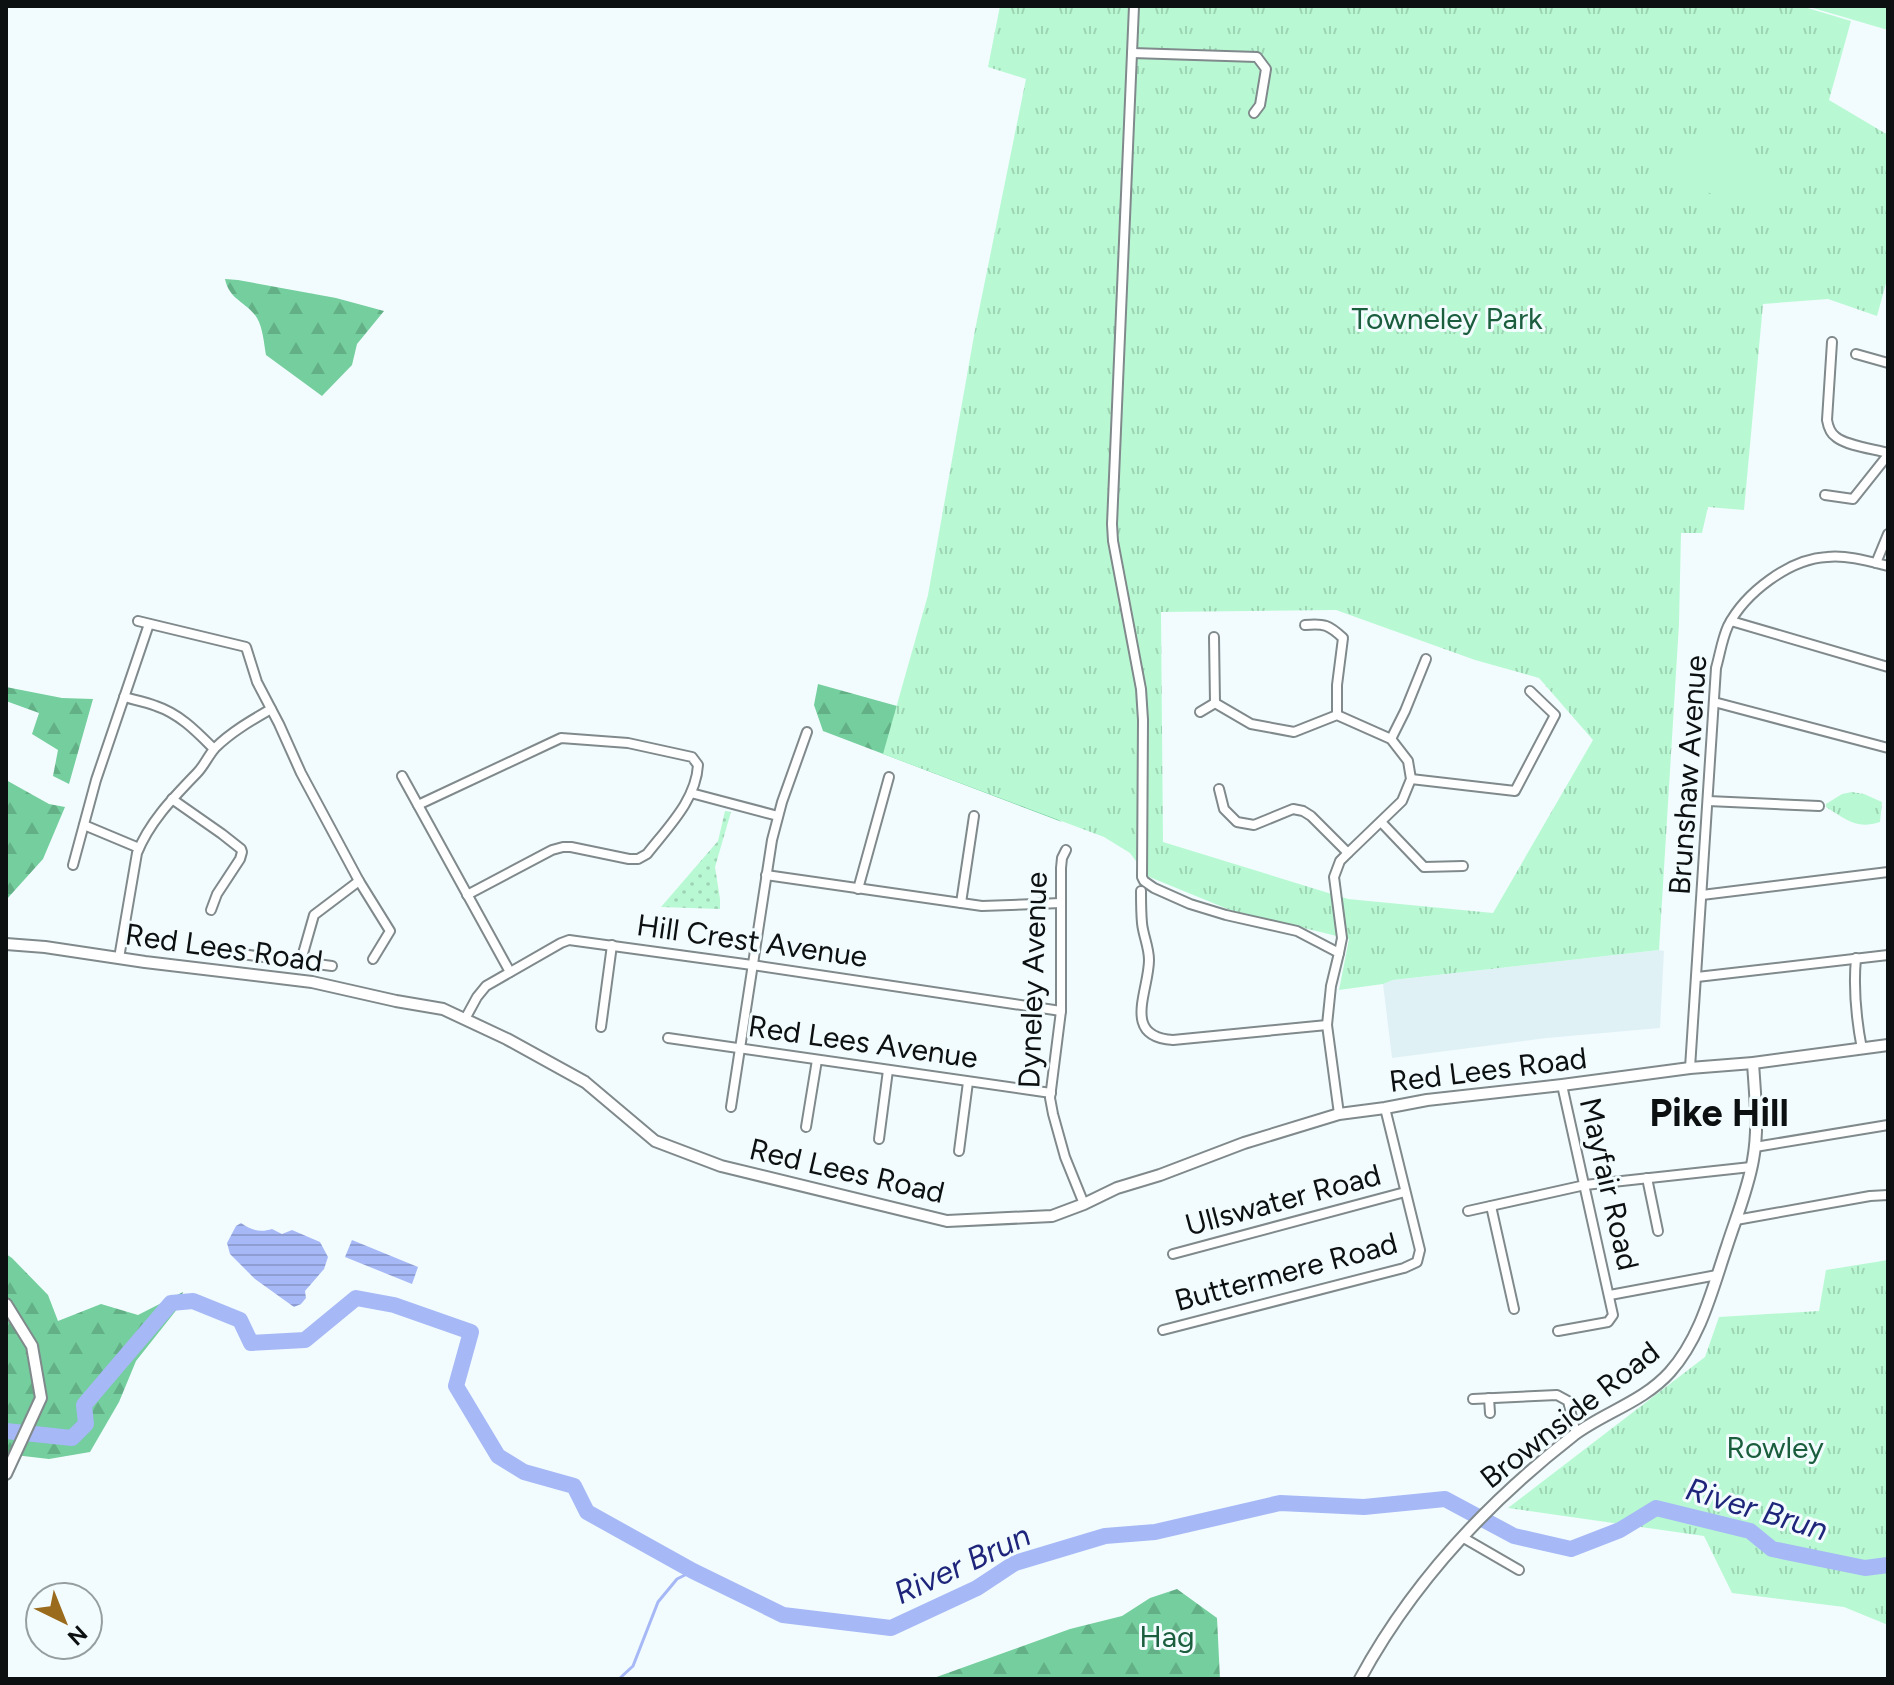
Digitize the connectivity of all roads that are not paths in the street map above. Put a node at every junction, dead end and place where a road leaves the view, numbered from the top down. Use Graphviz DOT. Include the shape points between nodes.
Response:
graph roads {
  1 [pos="1134,6"];
  2 [pos="1132,53"];
  3 [pos="1254,113"];
  4 [pos="1832,342"];
  5 [pos="1856,354"];
  6 [pos="1888,363"];
  7 [pos="1888,454"];
  8 [pos="1825,495"];
  9 [pos="1888,534"];
  10 [pos="1876,563"];
  11 [pos="1888,566"];
  12 [pos="138,621"];
  13 [pos="1731,621"];
  14 [pos="149,624"];
  15 [pos="1305,625"];
  16 [pos="1214,637"];
  17 [pos="1426,659"];
  18 [pos="1888,667"];
  19 [pos="1530,691"];
  20 [pos="124,697"];
  21 [pos="1714,702"];
  22 [pos="1215,703"];
  23 [pos="271,709"];
  24 [pos="1200,712"];
  25 [pos="1337,715"];
  26 [pos="807,732"];
  27 [pos="1391,739"];
  28 [pos="1888,748"];
  29 [pos="214,749"];
  30 [pos="402,776"];
  31 [pos="889,777"];
  32 [pos="1411,779"];
  33 [pos="1219,789"];
  34 [pos="691,793"];
  35 [pos="172,799"];
  36 [pos="1708,801"];
  37 [pos="418,805"];
  38 [pos="1819,806"];
  39 [pos="778,816"];
  40 [pos="974,816"];
  41 [pos="1381,822"];
  42 [pos="84,825"];
  43 [pos="139,848"];
  44 [pos="1066,850"];
  45 [pos="1348,853"];
  46 [pos="73,865"];
  47 [pos="1463,866"];
  48 [pos="1888,872"];
  49 [pos="766,875"];
  50 [pos="359,881"];
  51 [pos="858,889"];
  52 [pos="1141,891"];
  53 [pos="467,895"];
  54 [pos="1702,895"];
  55 [pos="961,903"];
  56 [pos="1061,903"];
  57 [pos="211,910"];
  58 [pos="6,944"];
  59 [pos="612,945"];
  60 [pos="234,953"];
  61 [pos="1339,953"];
  62 [pos="1888,955"];
  63 [pos="119,958"];
  64 [pos="1856,958"];
  65 [pos="373,959"];
  66 [pos="300,962"];
  67 [pos="752,965"];
  68 [pos="332,966"];
  69 [pos="510,972"];
  70 [pos="1697,977"];
  71 [pos="1061,1011"];
  72 [pos="465,1019"];
  73 [pos="1327,1025"];
  74 [pos="601,1027"];
  75 [pos="668,1038"];
  76 [pos="1888,1045"];
  77 [pos="739,1049"];
  78 [pos="1862,1049"];
  79 [pos="817,1060"];
  80 [pos="1753,1063"];
  81 [pos="1690,1068"];
  82 [pos="888,1070"];
  83 [pos="968,1082"];
  84 [pos="1562,1085"];
  85 [pos="1051,1093"];
  86 [pos="731,1107"];
  87 [pos="1385,1108"];
  88 [pos="1339,1114"];
  89 [pos="1888,1125"];
  90 [pos="806,1127"];
  91 [pos="879,1139"];
  92 [pos="1755,1147"];
  93 [pos="959,1151"];
  94 [pos="1751,1167"];
  95 [pos="1647,1178"];
  96 [pos="1585,1185"];
  97 [pos="1405,1192"];
  98 [pos="1888,1195"];
  99 [pos="1084,1204"];
  100 [pos="1491,1206"];
  101 [pos="1468,1211"];
  102 [pos="1736,1220"];
  103 [pos="1658,1231"];
  104 [pos="1173,1254"];
  105 [pos="1717,1275"];
  106 [pos="1610,1295"];
  107 [pos="6,1304"];
  108 [pos="1514,1309"];
  109 [pos="1163,1330"];
  110 [pos="1558,1331"];
  111 [pos="1489,1398"];
  112 [pos="1473,1399"];
  113 [pos="1490,1413"];
  114 [pos="1576,1434"];
  115 [pos="6,1474"];
  116 [pos="1462,1537"];
  117 [pos="1519,1570"];
  118 [pos="1360,1679"];
  1 -- 2 [label="street"];
  2 -- 3 [label="street" via="1257,57 1266,69"];
  2 -- 61 [label="street" via="1112,524 1141,689 1142,877 1190,904 1297,931"];
  4 -- 7 [label="street" via="1829,430 1844,442"];
  5 -- 6 [label="street"];
  7 -- 8 [label="street" via="1853,499"];
  9 -- 10 [label="street"];
  10 -- 11 [label="street, Brunshaw Avenue"];
  10 -- 13 [label="street, Brunshaw Avenue" via="1827,556 1804,562 1770,579"];
  12 -- 14 [label="street"];
  13 -- 18 [label="street"];
  13 -- 21 [label="street, Brunshaw Avenue" via="1716,668"];
  14 -- 20 [label="street"];
  14 -- 23 [label="street" via="246,647"];
  15 -- 25 [label="street" via="1322,623 1343,638"];
  16 -- 22 [label="street"];
  17 -- 27 [label="street"];
  19 -- 32 [label="street" via="1555,715 1515,791"];
  20 -- 29 [label="street" via="173,713"];
  20 -- 42 [label="street"];
  21 -- 28 [label="street"];
  21 -- 36 [label="street, Brunshaw Avenue"];
  22 -- 24 [label="street"];
  22 -- 25 [label="street" via="1251,724 1294,732"];
  23 -- 29 [label="street"];
  23 -- 50 [label="street"];
  25 -- 27 [label="street"];
  26 -- 39 [label="street"];
  27 -- 32 [label="street" via="1408,761"];
  29 -- 35 [label="street"];
  30 -- 37 [label="street"];
  31 -- 51 [label="street"];
  32 -- 41 [label="street" via="1402,801"];
  33 -- 45 [label="street" via="1224,809 1237,822 1254,825 1293,809 1303,811"];
  34 -- 37 [label="street" via="698,765 692,757 628,743 561,738"];
  34 -- 39 [label="street"];
  34 -- 53 [label="street" via="638,859 563,847"];
  35 -- 43 [label="street"];
  35 -- 57 [label="street" via="241,849"];
  36 -- 38 [label="street"];
  36 -- 54 [label="street, Brunshaw Avenue"];
  37 -- 53 [label="street"];
  39 -- 49 [label="street"];
  40 -- 55 [label="street"];
  41 -- 45 [label="street"];
  41 -- 47 [label="street" via="1424,867"];
  42 -- 43 [label="street"];
  42 -- 46 [label="street"];
  43 -- 63 [label="street"];
  44 -- 56 [label="street, Dyneley Avenue"];
  45 -- 61 [label="street" via="1334,877"];
  48 -- 54 [label="street"];
  49 -- 51 [label="street"];
  49 -- 67 [label="street"];
  50 -- 65 [label="street" via="390,931"];
  50 -- 66 [label="street" via="314,915"];
  51 -- 55 [label="street"];
  52 -- 73 [label="street" via="1149,955 1142,1019 1158,1039"];
  53 -- 69 [label="street"];
  54 -- 70 [label="street, Brunshaw Avenue"];
  55 -- 56 [label="street"];
  56 -- 71 [label="street, Dyneley Avenue"];
  58 -- 63 [label="street, Red Lees Road"];
  59 -- 67 [label="street, Hill Crest Avenue"];
  59 -- 69 [label="street, Hill Crest Avenue" via="569,940"];
  59 -- 74 [label="street"];
  60 -- 66 [label="street"];
  61 -- 73 [label="street"];
  62 -- 64 [label="street"];
  63 -- 72 [label="street, Red Lees Road" via="312,982 443,1009"];
  64 -- 70 [label="street"];
  64 -- 78 [label="street"];
  66 -- 68 [label="street"];
  67 -- 71 [label="street, Hill Crest Avenue"];
  67 -- 77 [label="street"];
  69 -- 72 [label="street, Hill Crest Avenue" via="486,986"];
  70 -- 81 [label="street, Brunshaw Avenue"];
  71 -- 85 [label="street, Dyneley Avenue"];
  72 -- 99 [label="street, Red Lees Road" via="585,1082 655,1141 721,1166 947,1221 1052,1216"];
  73 -- 88 [label="street"];
  75 -- 77 [label="street, Red Lees Avenue"];
  76 -- 78 [label="street, Red Lees Road"];
  77 -- 79 [label="street, Red Lees Avenue"];
  77 -- 86 [label="street"];
  78 -- 80 [label="street, Red Lees Road"];
  79 -- 82 [label="street, Red Lees Avenue"];
  79 -- 90 [label="street"];
  80 -- 81 [label="street, Red Lees Road"];
  80 -- 92 [label="street, Brownside Road"];
  81 -- 84 [label="street, Red Lees Road"];
  82 -- 83 [label="street, Red Lees Avenue"];
  82 -- 91 [label="street"];
  83 -- 85 [label="street, Red Lees Avenue"];
  83 -- 93 [label="street"];
  84 -- 87 [label="street, Red Lees Road"];
  84 -- 96 [label="street, Mayfair Road"];
  85 -- 99 [label="street, Dyneley Avenue" via="1065,1157"];
  87 -- 88 [label="street, Red Lees Road"];
  87 -- 97 [label="street"];
  88 -- 99 [label="street, Red Lees Road" via="1244,1143"];
  89 -- 92 [label="street"];
  92 -- 94 [label="street, Brownside Road"];
  94 -- 95 [label="street"];
  94 -- 102 [label="street, Brownside Road"];
  95 -- 96 [label="street"];
  95 -- 103 [label="street"];
  96 -- 100 [label="street"];
  96 -- 106 [label="street, Mayfair Road"];
  97 -- 104 [label="street, Ullswater Road"];
  97 -- 109 [label="street, Buttermere Road" via="1420,1250 1417,1262"];
  98 -- 102 [label="street"];
  100 -- 101 [label="street"];
  100 -- 108 [label="street"];
  102 -- 105 [label="street, Brownside Road"];
  105 -- 106 [label="street"];
  105 -- 114 [label="street, Brownside Road" via="1697,1332 1669,1373 1648,1392"];
  106 -- 110 [label="street" via="1613,1315 1608,1322"];
  107 -- 115 [label="street" via="32,1346 41,1398"];
  111 -- 112 [label="street"];
  111 -- 113 [label="street"];
  111 -- 114 [label="street" via="1557,1395 1568,1401"];
  114 -- 116 [label="street, Brownside Road"];
  116 -- 117 [label="street"];
  116 -- 118 [label="street, Brownside Road" via="1394,1620"];
}
